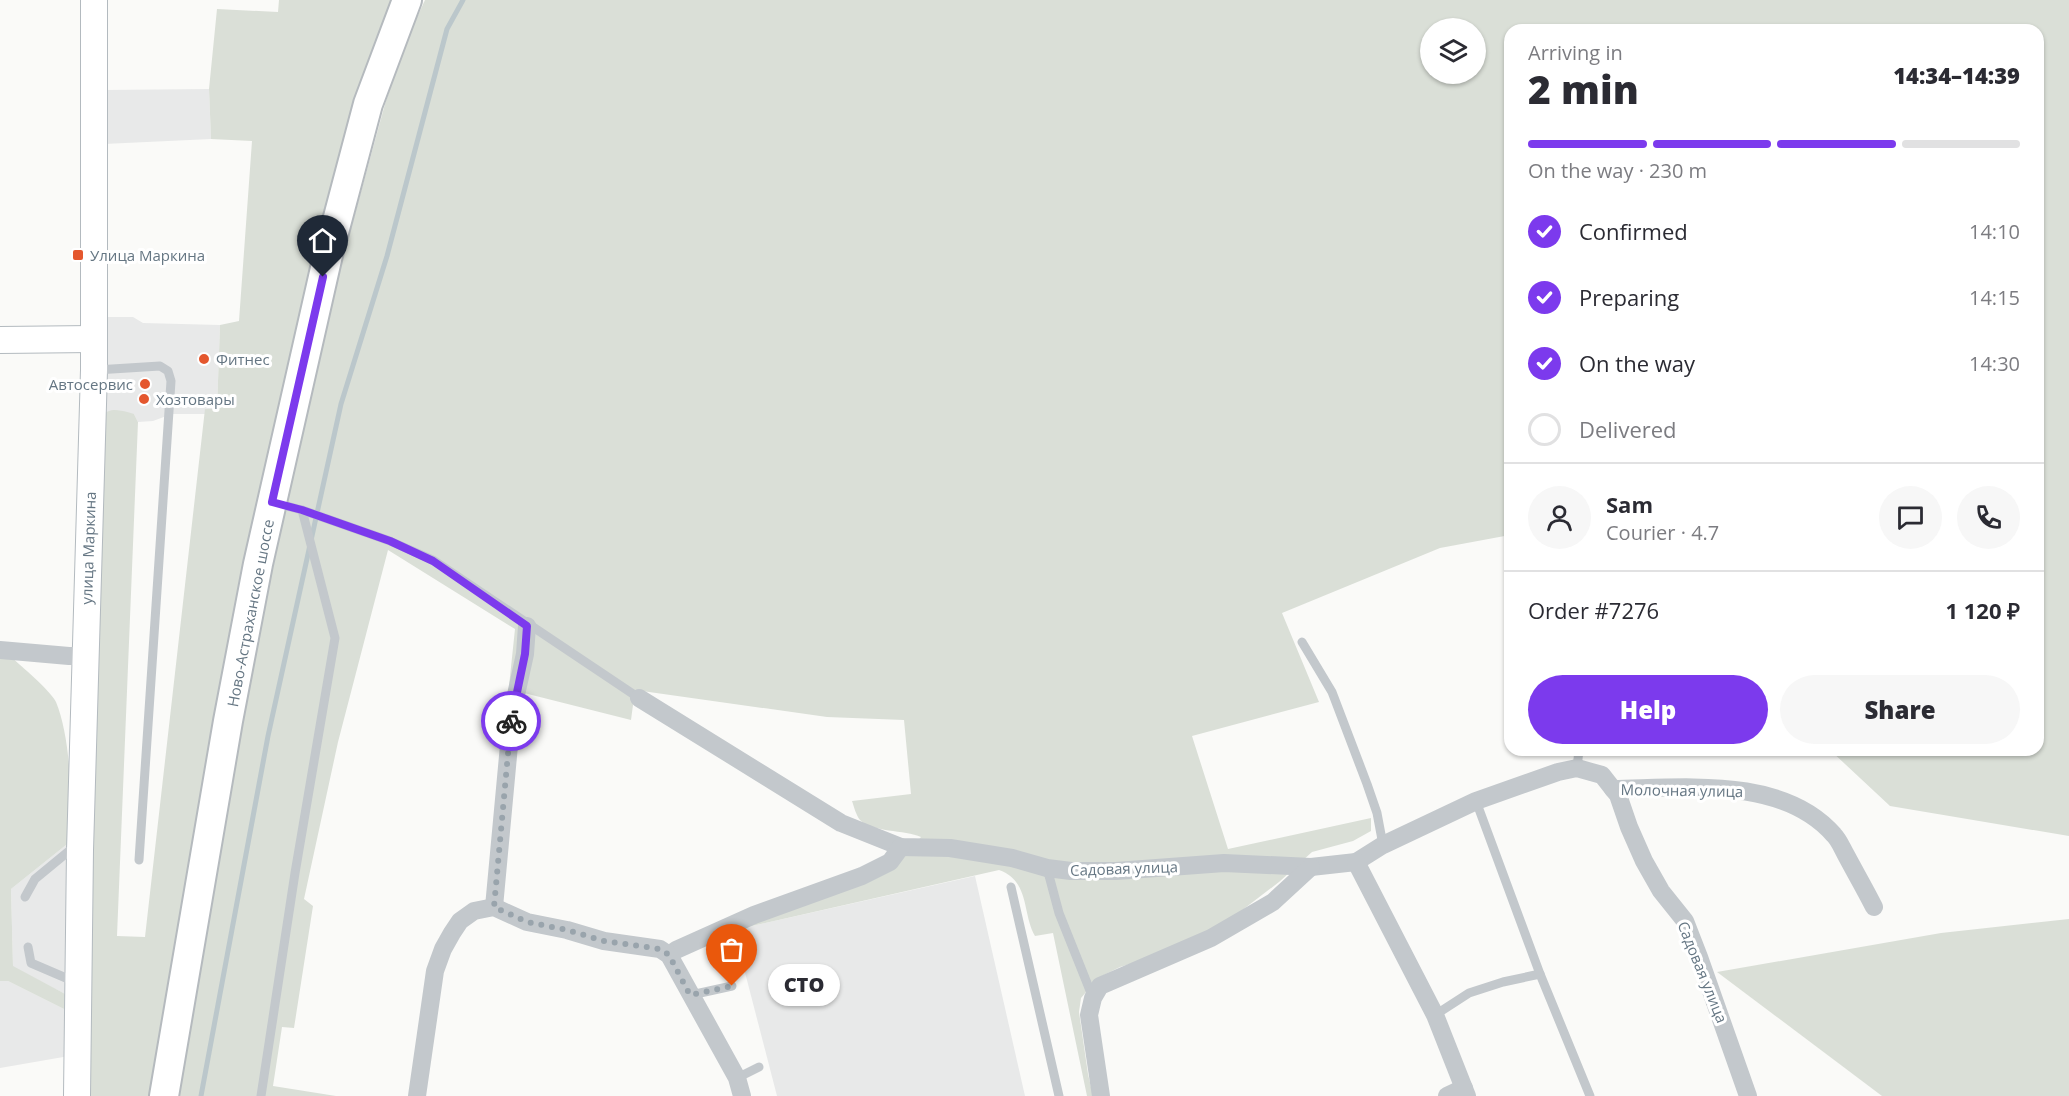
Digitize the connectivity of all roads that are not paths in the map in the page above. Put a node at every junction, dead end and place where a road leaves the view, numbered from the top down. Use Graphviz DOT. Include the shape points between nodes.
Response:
graph roads {
  1 [pos="94,0"];
  2 [pos="407,0"];
  3 [pos="93,339"];
  4 [pos="0,340"];
  5 [pos="94,370"];
  6 [pos="272,502"];
  7 [pos="302,510"];
  8 [pos="527,626"];
  9 [pos="1302,642"];
  10 [pos="0,650"];
  11 [pos="85,656"];
  12 [pos="639,698"];
  13 [pos="1578,759"];
  14 [pos="1613,789"];
  15 [pos="1476,801"];
  16 [pos="1383,845"];
  17 [pos="901,847"];
  18 [pos="80,850"];
  19 [pos="139,860"];
  20 [pos="1356,862"];
  21 [pos="1311,867"];
  22 [pos="1047,868"];
  23 [pos="1011,887"];
  24 [pos="25,897"];
  25 [pos="1874,906"];
  26 [pos="494,907"];
  27 [pos="28,947"];
  28 [pos="669,955"];
  29 [pos="1540,974"];
  30 [pos="78,980"];
  31 [pos="732,986"];
  32 [pos="690,995"];
  33 [pos="1093,998"];
  34 [pos="1435,1015"];
  35 [pos="759,1067"];
  36 [pos="740,1087"];
  37 [pos="1465,1092"];
  38 [pos="77,1096"];
  39 [pos="164,1096"];
  40 [pos="261,1096"];
  41 [pos="417,1096"];
  42 [pos="1059,1096"];
  43 [pos="1101,1096"];
  44 [pos="1447,1096"];
  45 [pos="1590,1096"];
  46 [pos="1748,1096"];
  1 -- 3 [label="street, улица Маркина"];
  2 -- 6 [label="main road, Ново-Астраханское шоссе" via="368,104 328,255"];
  3 -- 4 [label="street"];
  3 -- 5 [label="street, улица Маркина"];
  5 -- 11 [label="street, улица Маркина"];
  5 -- 19 [label="lane" via="160,366 168,371 171,381"];
  6 -- 7 [label="lane"];
  6 -- 39 [label="main road, Ново-Астраханское шоссе" via="228,721"];
  7 -- 8 [label="lane" via="390,541 433,561"];
  7 -- 40 [label="lane" via="335,638"];
  8 -- 12 [label="lane"];
  8 -- 26 [label="street" via="512,713"];
  9 -- 16 [label="lane" via="1332,692 1374,803"];
  10 -- 11 [label="street"];
  11 -- 18 [label="street, улица Маркина"];
  12 -- 17 [label="street, Садовая улица" via="841,823"];
  13 -- 14 [label="street, Молочная улица" via="1602,775"];
  13 -- 15 [label="street, Молочная улица" via="1558,772"];
  14 -- 25 [label="street, Молочная улица" via="1752,791 1809,813 1835,835"];
  14 -- 46 [label="street, Садовая улица" via="1644,861 1685,921"];
  15 -- 16 [label="street, Молочная улица"];
  15 -- 29 [label="lane"];
  16 -- 20 [label="street, Молочная улица"];
  17 -- 22 [label="street, Садовая улица" via="950,848"];
  17 -- 28 [label="street" via="890,862 862,876 754,915"];
  18 -- 24 [label="lane" via="69,851 35,879"];
  18 -- 30 [label="street, улица Маркина"];
  20 -- 21 [label="street, Садовая улица"];
  20 -- 34 [label="street"];
  21 -- 22 [label="street, Садовая улица" via="1224,863 1116,870"];
  21 -- 33 [label="street" via="1273,902 1211,938 1100,986"];
  22 -- 33 [label="lane" via="1059,913"];
  23 -- 42 [label="lane"];
  26 -- 28 [label="street" via="527,922 604,941 660,949"];
  26 -- 41 [label="street" via="474,911 460,921 443,949 435,971"];
  27 -- 30 [label="lane" via="31,963"];
  28 -- 32 [label="street"];
  29 -- 34 [label="lane" via="1469,993"];
  29 -- 45 [label="lane"];
  30 -- 38 [label="street, улица Маркина"];
  31 -- 32 [label="lane"];
  32 -- 36 [label="street"];
  33 -- 43 [label="street" via="1089,1015"];
  34 -- 37 [label="street"];
  35 -- 36 [label="lane"];
  37 -- 44 [label="street"];
}
